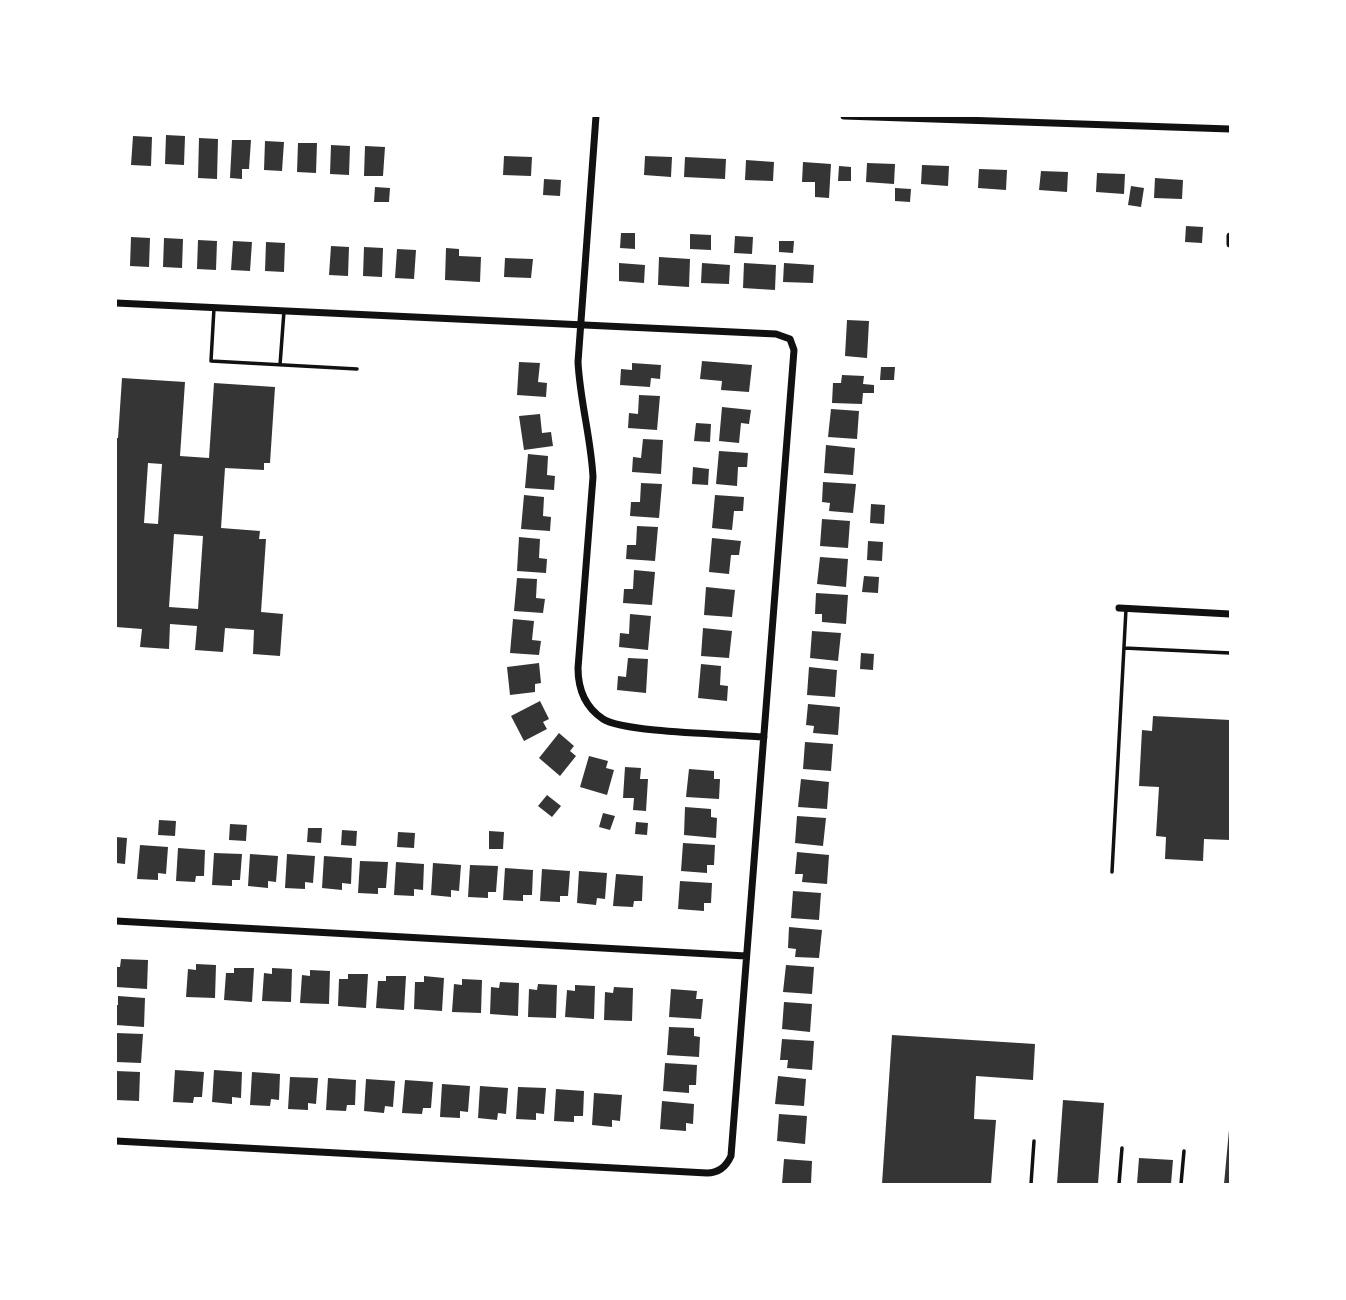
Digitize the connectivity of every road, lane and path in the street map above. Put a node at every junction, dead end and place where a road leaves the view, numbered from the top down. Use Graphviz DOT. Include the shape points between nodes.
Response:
graph roads {
  1 [pos="596,116"];
  2 [pos="844,116"];
  3 [pos="1230,130"];
  4 [pos="1230,236"];
  5 [pos="1230,244"];
  6 [pos="116,303"];
  7 [pos="214,308"];
  8 [pos="284,311"];
  9 [pos="580,324"];
  10 [pos="280,365"];
  11 [pos="358,369"];
  12 [pos="1122,609"];
  13 [pos="1230,614"];
  14 [pos="1124,648"];
  15 [pos="1230,653"];
  16 [pos="764,737"];
  17 [pos="1112,873"];
  18 [pos="116,921"];
  19 [pos="746,956"];
  20 [pos="116,1140"];
  21 [pos="1034,1141"];
  22 [pos="1122,1148"];
  23 [pos="1184,1151"];
  24 [pos="1031,1185"];
  25 [pos="1119,1185"];
  26 [pos="1181,1185"];
  1 -- 9 [label="street"];
  2 -- 3 [label="street"];
  4 -- 5 [label="street"];
  6 -- 7 [label="street"];
  7 -- 8 [label="street"];
  7 -- 10 [label="lane" via="211,361"];
  8 -- 9 [label="street"];
  8 -- 10 [label="lane"];
  9 -- 16 [label="street" via="579,379 593,477 579,688 593,711 616,725"];
  9 -- 16 [label="street" via="776,334 790,339 794,350"];
  10 -- 11 [label="lane"];
  12 -- 13 [label="street"];
  12 -- 14 [label="lane"];
  14 -- 15 [label="lane"];
  14 -- 17 [label="lane"];
  16 -- 19 [label="street"];
  18 -- 19 [label="street"];
  19 -- 20 [label="street" via="731,1156 725,1167 714,1173"];
  21 -- 24 [label="lane"];
  22 -- 25 [label="lane"];
  23 -- 26 [label="lane"];
}
